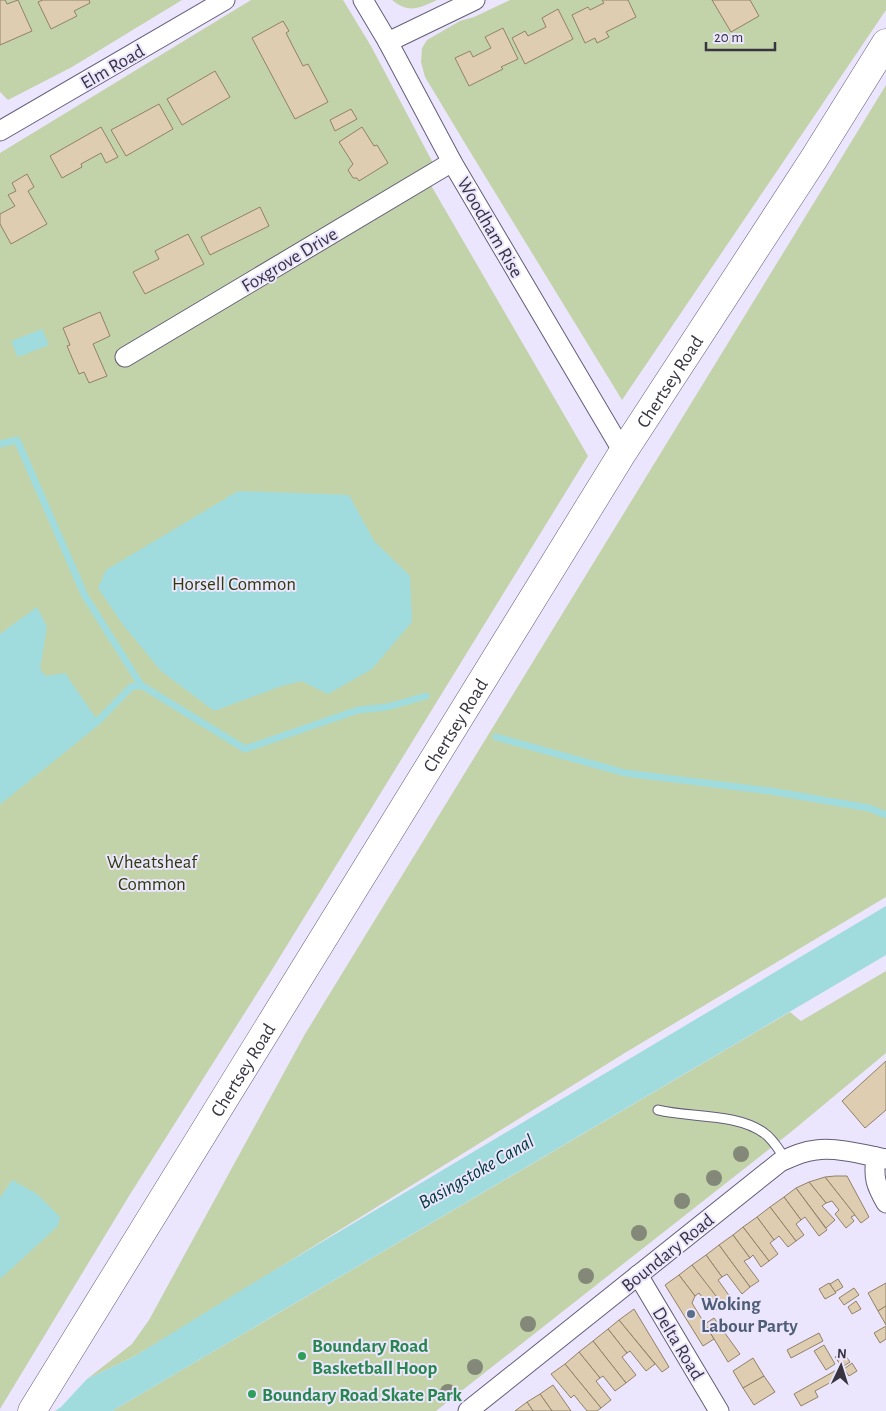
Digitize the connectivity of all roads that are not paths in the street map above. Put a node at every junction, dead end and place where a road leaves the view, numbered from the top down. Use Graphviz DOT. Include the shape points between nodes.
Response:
graph roads {
  1 [pos="225,0"];
  2 [pos="363,0"];
  3 [pos="475,0"];
  4 [pos="388,42"];
  5 [pos="886,43"];
  6 [pos="3,124"];
  7 [pos="452,162"];
  8 [pos="125,357"];
  9 [pos="623,452"];
  10 [pos="658,1110"];
  11 [pos="881,1158"];
  12 [pos="786,1160"];
  13 [pos="886,1203"];
  14 [pos="638,1274"];
  15 [pos="32,1411"];
  16 [pos="468,1411"];
  17 [pos="719,1411"];
  1 -- 6 [label="street, Elm Road"];
  2 -- 4 [label="street, Woodham Rise"];
  3 -- 4 [label="street"];
  4 -- 7 [label="street, Woodham Rise"];
  5 -- 9 [label="main road, Chertsey Road"];
  7 -- 8 [label="street, Foxgrove Drive"];
  7 -- 9 [label="street, Woodham Rise"];
  9 -- 15 [label="main road, Chertsey Road"];
  10 -- 12 [label="lane" via="748,1123 764,1133"];
  11 -- 12 [label="street, Boundary Road" via="816,1150"];
  11 -- 13 [label="street" via="874,1176"];
  12 -- 14 [label="street, Boundary Road"];
  14 -- 16 [label="street, Boundary Road"];
  14 -- 17 [label="street, Delta Road"];
}
